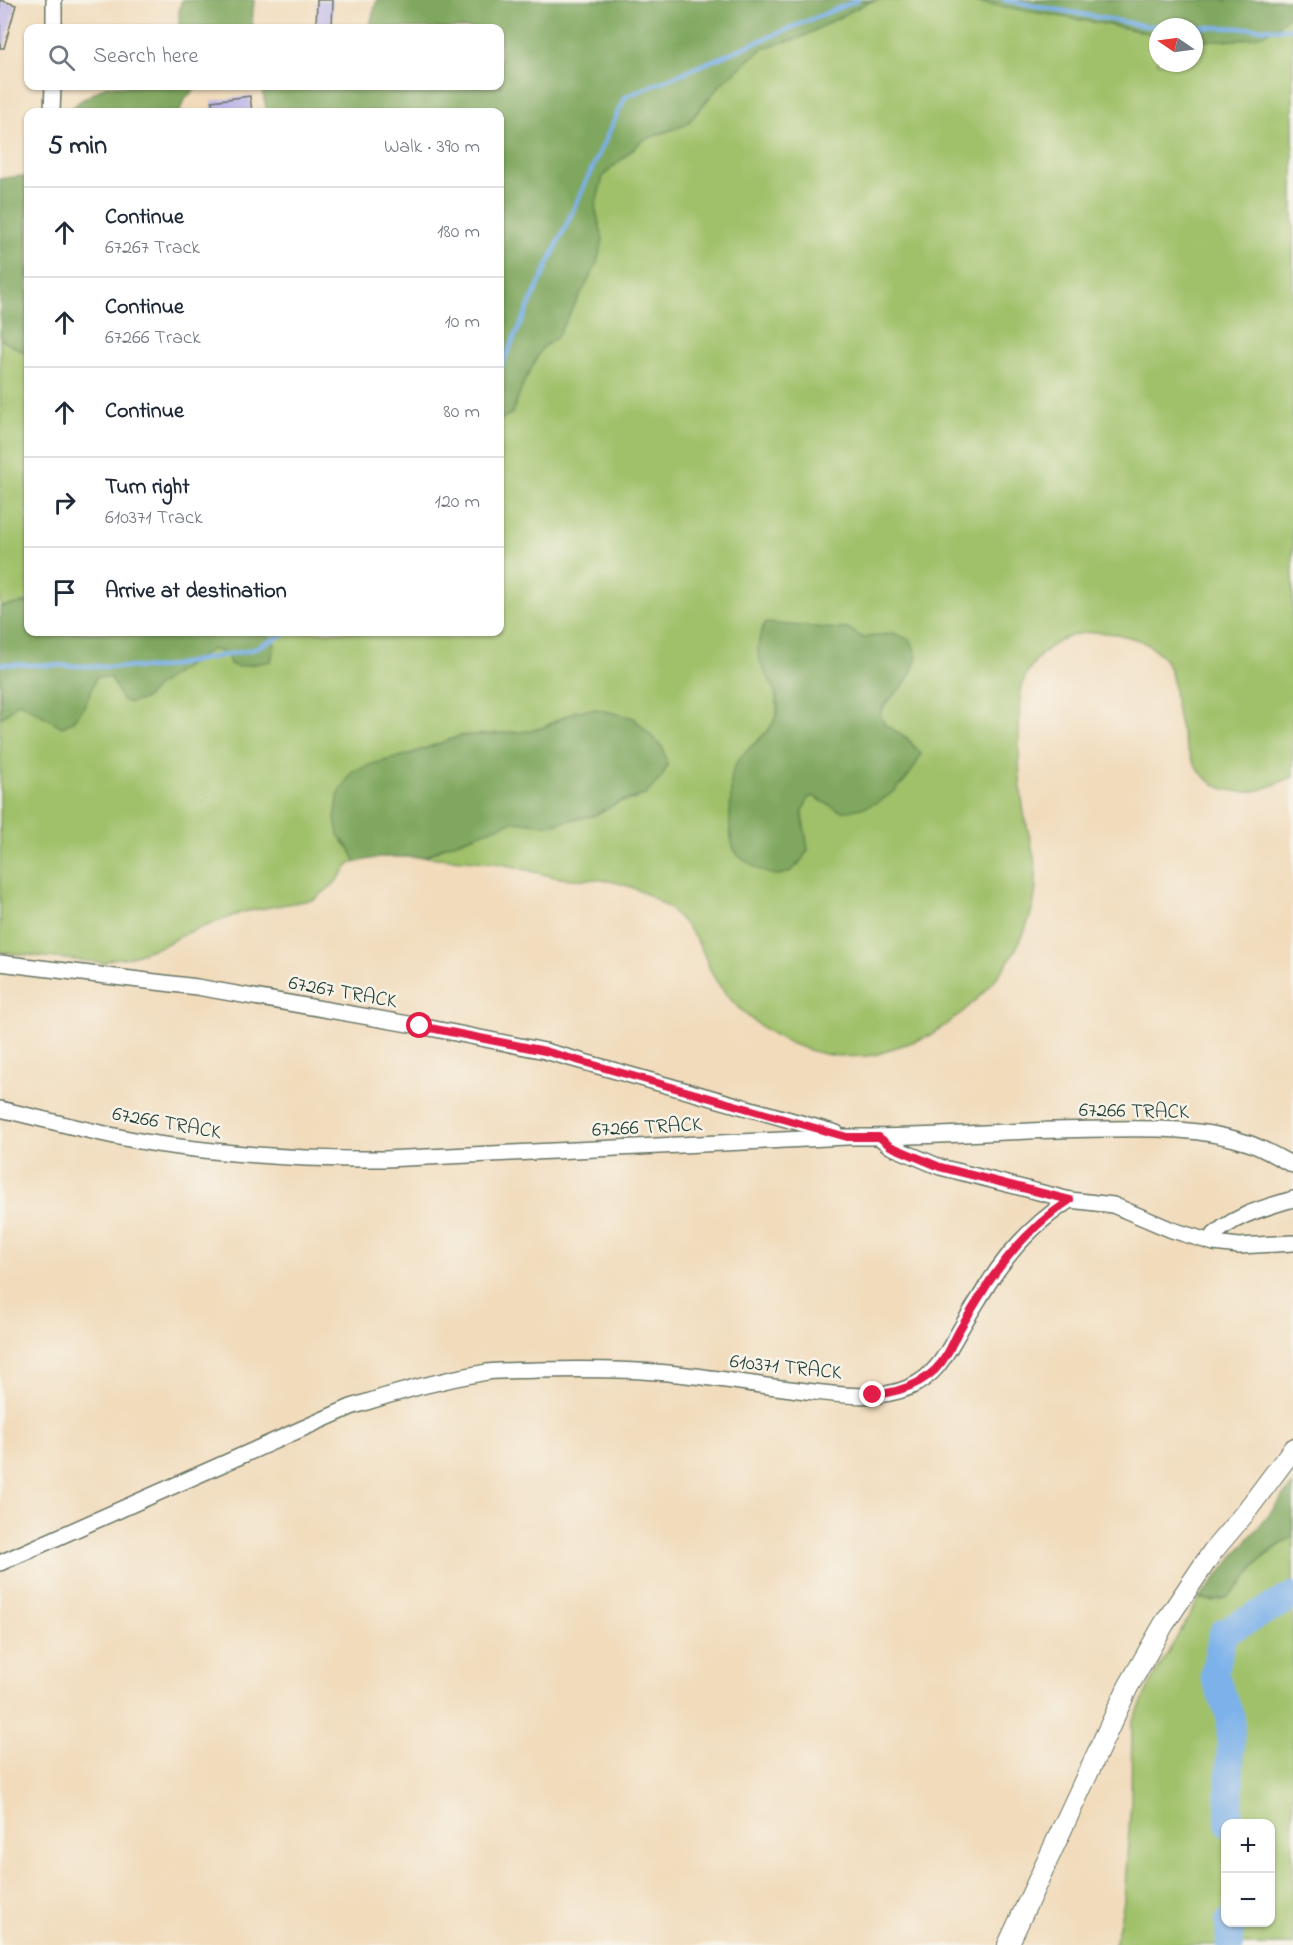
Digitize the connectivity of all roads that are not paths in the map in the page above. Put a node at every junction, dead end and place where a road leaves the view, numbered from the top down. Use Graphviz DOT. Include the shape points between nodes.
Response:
graph roads {
  1 [pos="54,0"];
  2 [pos="54,24"];
  3 [pos="53,90"];
  4 [pos="52,108"];
  5 [pos="0,963"];
  6 [pos="0,1109"];
  7 [pos="847,1137"];
  8 [pos="879,1137"];
  9 [pos="1293,1165"];
  10 [pos="1293,1199"];
  11 [pos="1070,1200"];
  12 [pos="1208,1241"];
  13 [pos="1293,1243"];
  14 [pos="1293,1449"];
  15 [pos="0,1563"];
  16 [pos="1008,1945"];
  1 -- 2 [label="street"];
  3 -- 4 [label="street"];
  5 -- 7 [label="street, 67267 TRACK" via="197,987 545,1051"];
  6 -- 7 [label="street, 67266 TRACK" via="154,1143 315,1160"];
  7 -- 8 [label="street, 67266 TRACK"];
  8 -- 9 [label="street, 67266 TRACK" via="1153,1128 1250,1143"];
  8 -- 11 [label="street" via="890,1146 940,1167"];
  10 -- 12 [label="street" via="1243,1216"];
  11 -- 12 [label="street" via="1113,1205"];
  11 -- 15 [label="street, 610371 TRACK" via="1046,1217 1010,1255 936,1368 912,1386 894,1393 830,1394 668,1373 587,1369 490,1372 413,1388 351,1407"];
  12 -- 13 [label="street" via="1239,1246"];
  14 -- 16 [label="street" via="1213,1551 1164,1624 1128,1687"];
}
